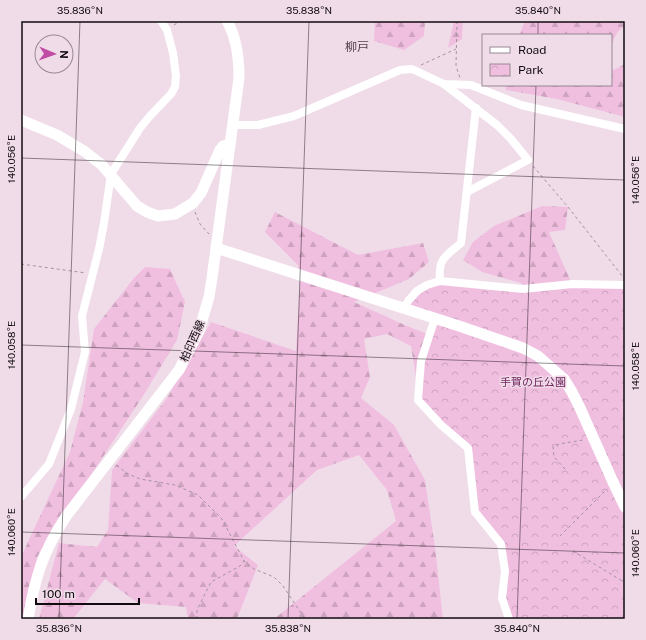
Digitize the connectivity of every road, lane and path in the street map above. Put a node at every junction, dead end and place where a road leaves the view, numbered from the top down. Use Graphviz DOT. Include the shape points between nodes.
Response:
graph roads {
  1 [pos="161,21"];
  2 [pos="227,21"];
  3 [pos="457,21"];
  4 [pos="456,48"];
  5 [pos="412,69"];
  6 [pos="444,84"];
  7 [pos="463,85"];
  8 [pos="476,108"];
  9 [pos="21,120"];
  10 [pos="233,125"];
  11 [pos="625,129"];
  12 [pos="230,144"];
  13 [pos="528,160"];
  14 [pos="111,174"];
  15 [pos="467,192"];
  16 [pos="193,203"];
  17 [pos="217,244"];
  18 [pos="21,264"];
  19 [pos="92,274"];
  20 [pos="625,279"];
  21 [pos="440,281"];
  22 [pos="625,285"];
  23 [pos="404,308"];
  24 [pos="434,318"];
  25 [pos="594,438"];
  26 [pos="111,459"];
  27 [pos="565,469"];
  28 [pos="613,482"];
  29 [pos="21,497"];
  30 [pos="625,507"];
  31 [pos="560,536"];
  32 [pos="573,550"];
  33 [pos="244,561"];
  34 [pos="625,580"];
  35 [pos="28,619"];
  36 [pos="196,619"];
  37 [pos="306,619"];
  38 [pos="509,619"];
  1 -- 14 [label="street" via="167,30 173,53 175,87 140,128"];
  2 -- 10 [label="street, 柏印西線" via="235,39 239,66"];
  3 -- 4 [label="path"];
  4 -- 5 [label="path"];
  4 -- 7 [label="path" via="456,66"];
  5 -- 6 [label="street"];
  5 -- 10 [label="street" via="400,70 294,116 258,125"];
  6 -- 7 [label="street"];
  6 -- 8 [label="street"];
  7 -- 11 [label="street" via="471,85 521,105"];
  8 -- 13 [label="street" via="497,125"];
  8 -- 15 [label="street"];
  9 -- 14 [label="street" via="72,143"];
  10 -- 12 [label="street, 柏印西線"];
  12 -- 16 [label="street" via="220,150 201,193"];
  12 -- 17 [label="street, 柏印西線"];
  13 -- 15 [label="street"];
  13 -- 20 [label="path"];
  14 -- 16 [label="street" via="137,206 158,216 180,212"];
  14 -- 19 [label="street" via="104,223"];
  15 -- 21 [label="street" via="461,243 443,258 439,270"];
  16 -- 17 [label="path" via="200,224"];
  17 -- 23 [label="street"];
  17 -- 26 [label="street, 柏印西線" via="209,297 199,332 166,389"];
  18 -- 19 [label="path"];
  19 -- 29 [label="street" via="82,316 85,352 69,414 49,464"];
  21 -- 22 [label="street" via="523,289 572,284"];
  21 -- 23 [label="street" via="417,291"];
  23 -- 24 [label="street"];
  24 -- 25 [label="street" via="504,341 538,356 564,379"];
  24 -- 38 [label="street" via="420,361 418,400 441,425 468,448 475,512 501,544 505,571 502,598"];
  25 -- 27 [label="path" via="553,447 554,457"];
  25 -- 28 [label="street"];
  26 -- 33 [label="path" via="126,473 140,479 175,485 198,495 222,519"];
  26 -- 35 [label="street, 柏印西線" via="67,515 45,552 33,590"];
  28 -- 30 [label="street"];
  28 -- 31 [label="path"];
  32 -- 34 [label="path" via="624,582"];
  33 -- 36 [label="path" via="240,566 211,582"];
  33 -- 37 [label="path" via="254,569 274,577"];
}
